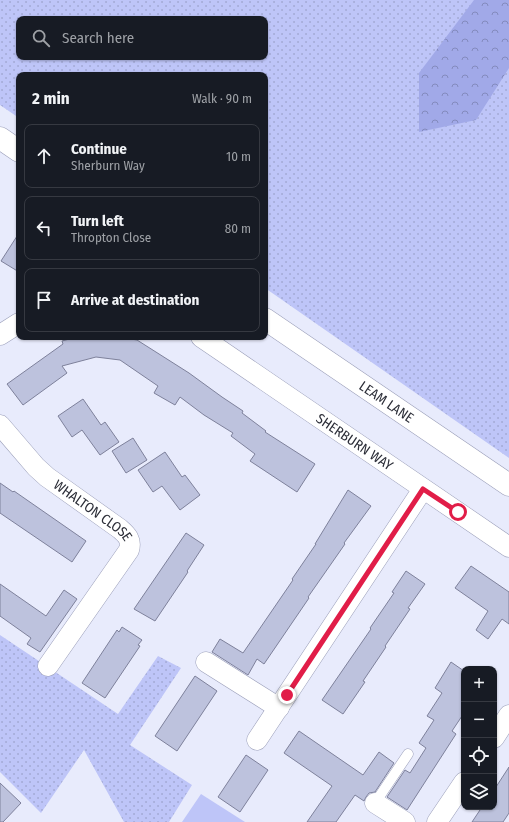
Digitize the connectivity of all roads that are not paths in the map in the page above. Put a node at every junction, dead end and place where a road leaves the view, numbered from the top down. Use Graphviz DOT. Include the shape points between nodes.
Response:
graph roads {
  1 [pos="0,138"];
  2 [pos="16,149"];
  3 [pos="268,321"];
  4 [pos="16,325"];
  5 [pos="0,335"];
  6 [pos="205,340"];
  7 [pos="0,425"];
  8 [pos="509,485"];
  9 [pos="423,489"];
  10 [pos="509,547"];
  11 [pos="206,662"];
  12 [pos="48,666"];
  13 [pos="279,708"];
  14 [pos="509,716"];
  15 [pos="497,734"];
  16 [pos="258,740"];
  17 [pos="408,754"];
  18 [pos="461,786"];
  19 [pos="375,803"];
  20 [pos="405,822"];
  21 [pos="437,822"];
  1 -- 2 [label="main road"];
  3 -- 8 [label="main road, LEAM LANE"];
  4 -- 5 [label="street"];
  6 -- 9 [label="street, SHERBURN WAY"];
  7 -- 12 [label="street, WHALTON CLOSE" via="36,467 120,529 130,540 131,545"];
  9 -- 10 [label="street, SHERBURN WAY"];
  9 -- 13 [label="street"];
  11 -- 13 [label="street"];
  13 -- 16 [label="street"];
  14 -- 15 [label="street"];
  17 -- 19 [label="lane"];
  18 -- 21 [label="street"];
  19 -- 20 [label="street"];
}
